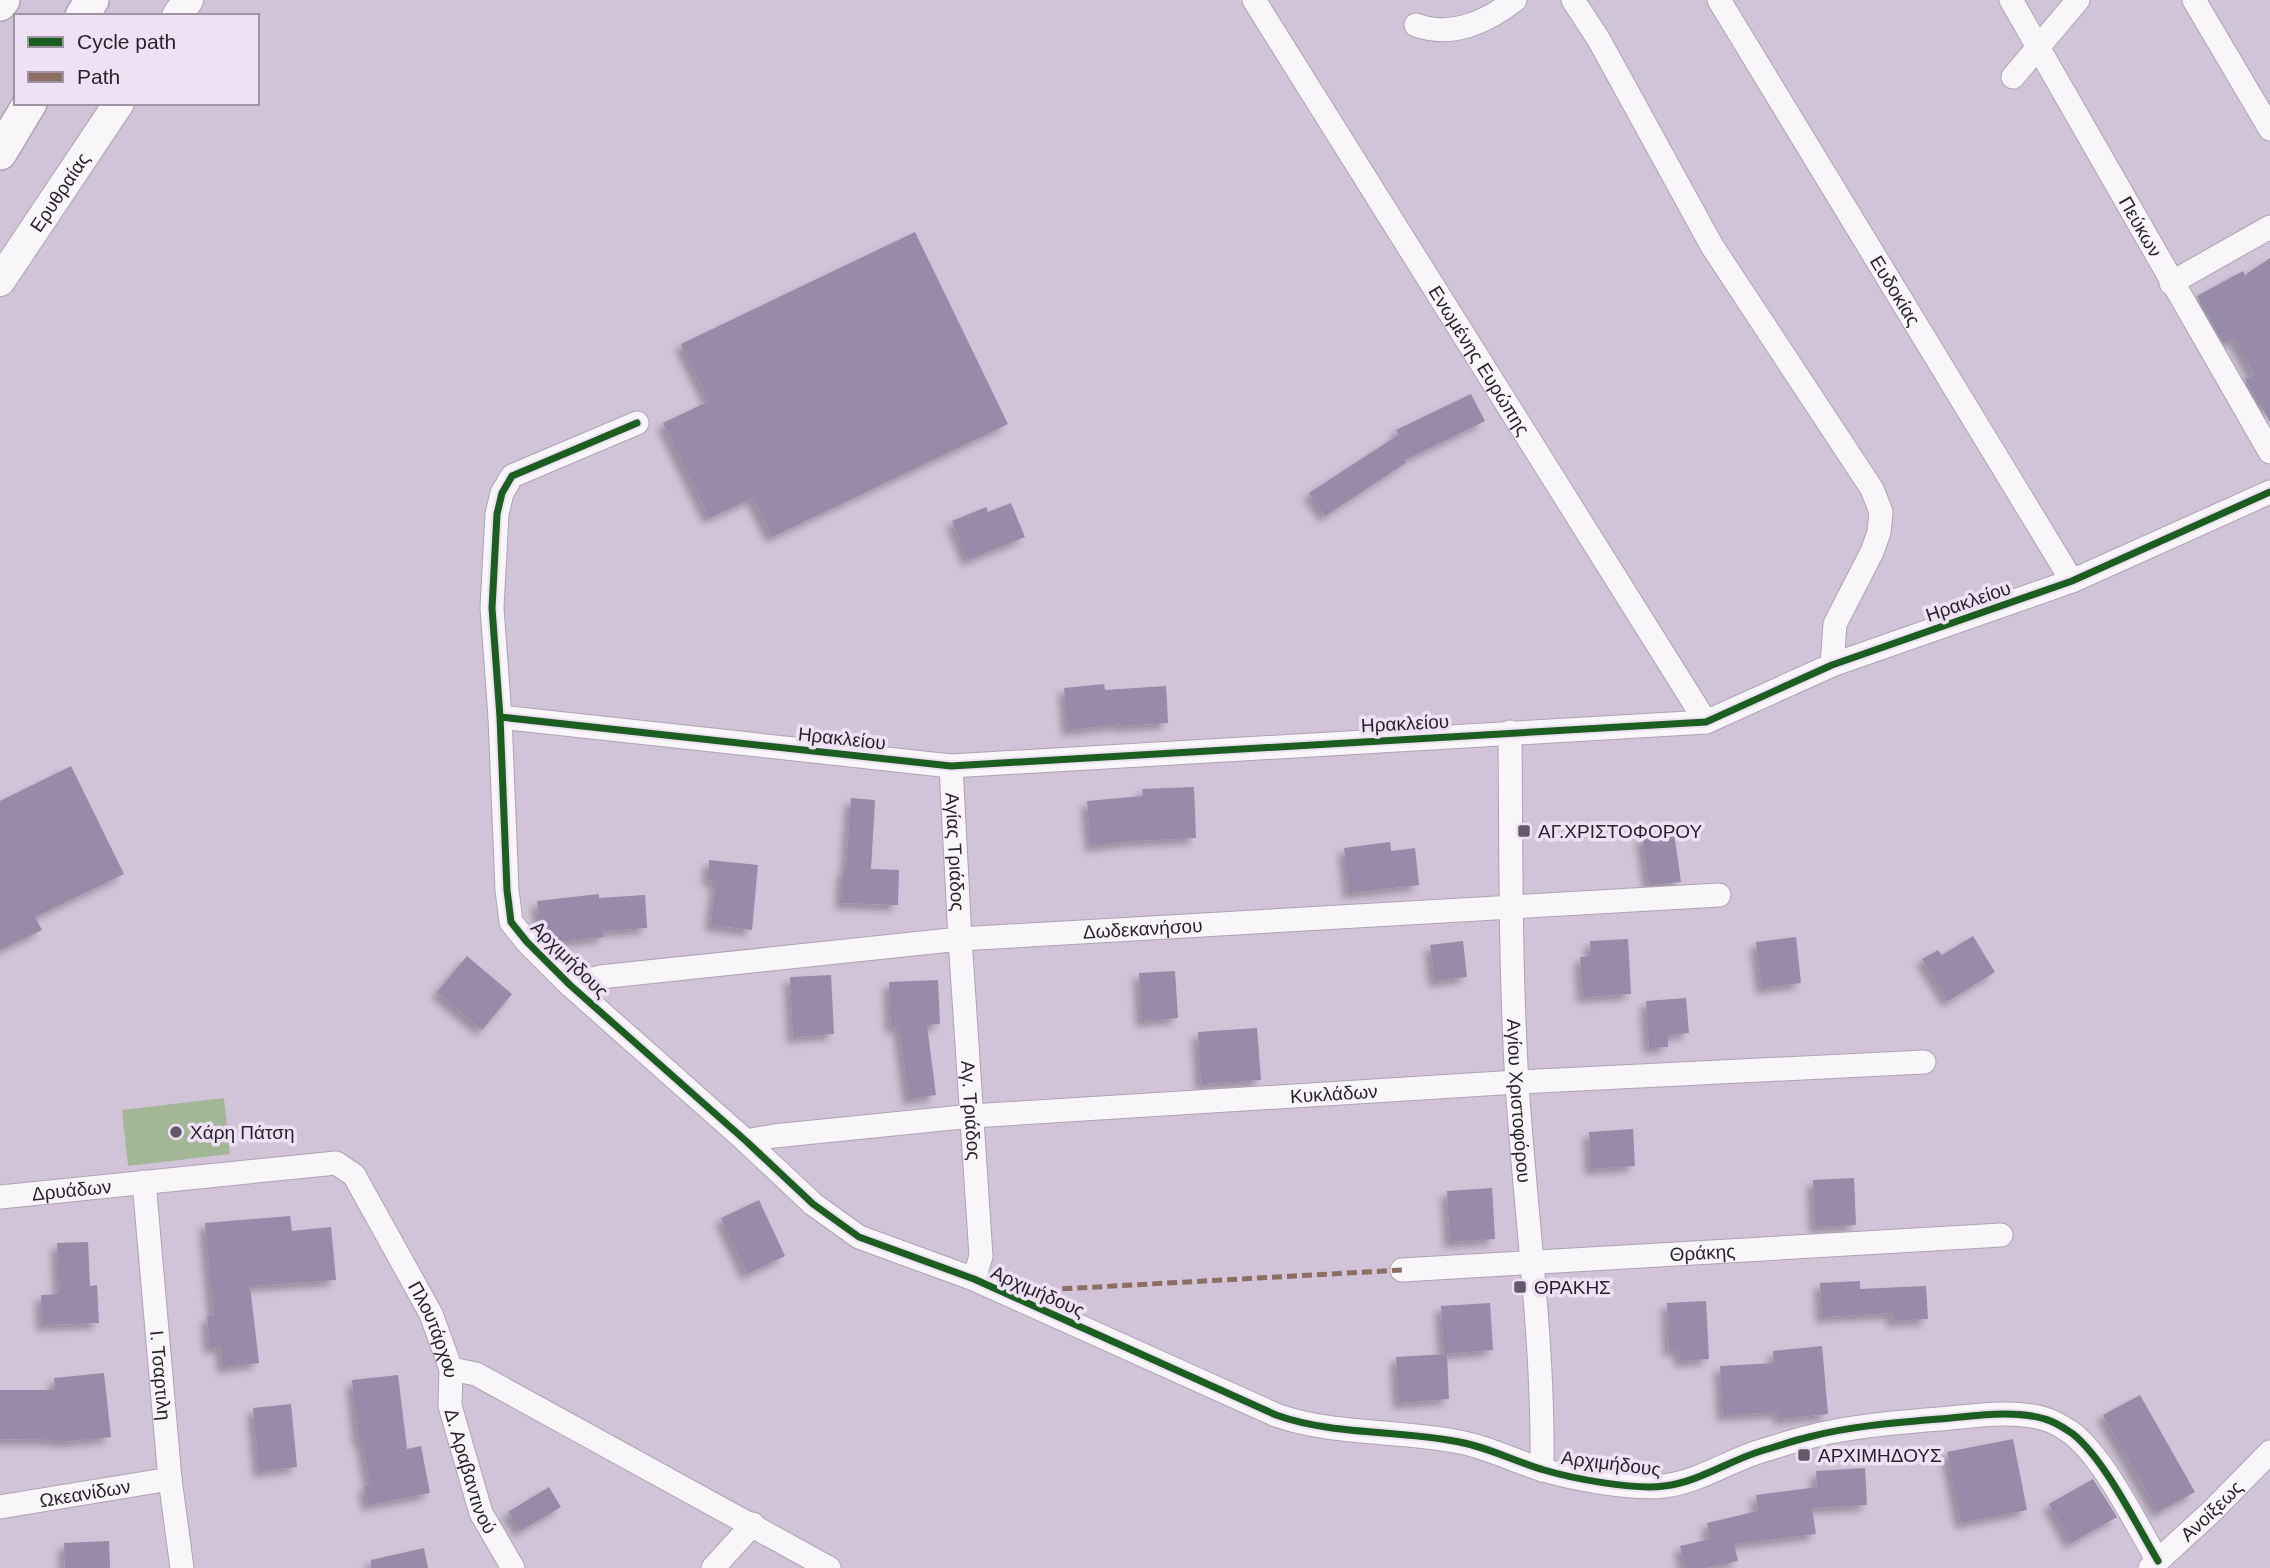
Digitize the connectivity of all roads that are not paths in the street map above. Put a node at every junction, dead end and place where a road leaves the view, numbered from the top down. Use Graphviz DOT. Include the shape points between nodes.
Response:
graph roads {
  1 [pos="1254,0"];
  2 [pos="1515,0"];
  3 [pos="1573,0"];
  4 [pos="1719,0"];
  5 [pos="2011,0"];
  6 [pos="2078,0"];
  7 [pos="2194,0"];
  8 [pos="1416,25"];
  9 [pos="2039,48"];
  10 [pos="2013,77"];
  11 [pos="29,105"];
  12 [pos="118,105"];
  13 [pos="2270,129"];
  14 [pos="0,153"];
  15 [pos="2270,227"];
  16 [pos="0,281"];
  17 [pos="2171,283"];
  18 [pos="637,423"];
  19 [pos="2270,452"];
  20 [pos="2270,492"];
  21 [pos="2072,581"];
  22 [pos="1832,665"];
  23 [pos="499,717"];
  24 [pos="1706,722"];
  25 [pos="1510,732"];
  26 [pos="951,766"];
  27 [pos="1719,895"];
  28 [pos="1512,906"];
  29 [pos="960,939"];
  30 [pos="570,985"];
  31 [pos="1924,1062"];
  32 [pos="1517,1082"];
  33 [pos="972,1116"];
  34 [pos="746,1141"];
  35 [pos="144,1182"];
  36 [pos="0,1197"];
  37 [pos="2001,1235"];
  38 [pos="1533,1263"];
  39 [pos="1402,1270"];
  40 [pos="974,1279"];
  41 [pos="451,1369"];
  42 [pos="2270,1452"];
  43 [pos="1542,1470"];
  44 [pos="170,1479"];
  45 [pos="0,1507"];
  46 [pos="753,1524"];
  47 [pos="2154,1564"];
  48 [pos="182,1568"];
  49 [pos="513,1568"];
  50 [pos="713,1568"];
  51 [pos="829,1568"];
  1 -- 24 [label="street, Ενωμένης Ευρώπης"];
  2 -- 8 [label="street" via="1465,27 1437,31"];
  3 -- 22 [label="street" via="1713,246 1872,489 1881,512 1872,552 1835,624"];
  4 -- 21 [label="street, Ευδοκίας"];
  5 -- 9 [label="street, Πεύκων"];
  6 -- 9 [label="street"];
  7 -- 13 [label="street"];
  9 -- 10 [label="street"];
  9 -- 17 [label="street, Πεύκων"];
  11 -- 14 [label="highway"];
  12 -- 16 [label="main road, Ερυθραίας"];
  15 -- 17 [label="street"];
  17 -- 19 [label="street, Πεύκων"];
  18 -- 23 [label="street, Αρχιμήδους" via="512,476 502,493 492,608"];
  20 -- 21 [label="street, Ηρακλείου"];
  21 -- 22 [label="street, Ηρακλείου"];
  22 -- 24 [label="street, Ηρακλείου"];
  23 -- 26 [label="street, Ηρακλείου"];
  23 -- 30 [label="street, Αρχιμήδους" via="511,922"];
  24 -- 25 [label="street, Ηρακλείου"];
  25 -- 26 [label="street, Ηρακλείου"];
  25 -- 28 [label="street, Αγίου Χριστοφόρου"];
  26 -- 29 [label="street, Αγίας Τριάδος"];
  27 -- 28 [label="street, Δωδεκανήσου"];
  28 -- 29 [label="street, Δωδεκανήσου"];
  28 -- 32 [label="street, Αγίου Χριστοφόρου"];
  29 -- 30 [label="street, Δωδεκανήσου" via="600,977"];
  29 -- 33 [label="street, Αγ. Τριάδος"];
  30 -- 34 [label="street, Αρχιμήδους"];
  31 -- 32 [label="street, Κυκλάδων"];
  32 -- 33 [label="street, Κυκλάδων"];
  32 -- 38 [label="street, Αγίου Χριστοφόρου"];
  33 -- 34 [label="street, Κυκλάδων"];
  33 -- 40 [label="street, Αγ. Τριάδος" via="981,1256"];
  34 -- 40 [label="street, Αρχιμήδους" via="813,1204 859,1237"];
  35 -- 36 [label="street, Δρυάδων"];
  35 -- 41 [label="street, Πλουτάρχου" via="336,1163 354,1175 431,1314"];
  35 -- 44 [label="street, Ι. Τσαρτιλη"];
  37 -- 38 [label="street, Θράκης"];
  38 -- 39 [label="street, Θράκης"];
  38 -- 43 [label="street, Αγίου Χριστοφόρου"];
  40 -- 43 [label="street, Αρχιμήδους" via="1296,1422 1458,1441"];
  41 -- 46 [label="street, Πλουτάρχου" via="476,1374"];
  41 -- 49 [label="street, Δ. Αραβαντινού" via="450,1406 481,1513"];
  42 -- 47 [label="street, Ανοίξεως"];
  43 -- 47 [label="street, Αρχιμήδους" via="1662,1487 1811,1436 1895,1423 2027,1415 2058,1424 2084,1445 2101,1466"];
  44 -- 45 [label="street, Ωκεανίδων"];
  44 -- 48 [label="street, Ι. Τσαρτιλη"];
  46 -- 50 [label="street"];
  46 -- 51 [label="street, Πλουτάρχου"];
}
